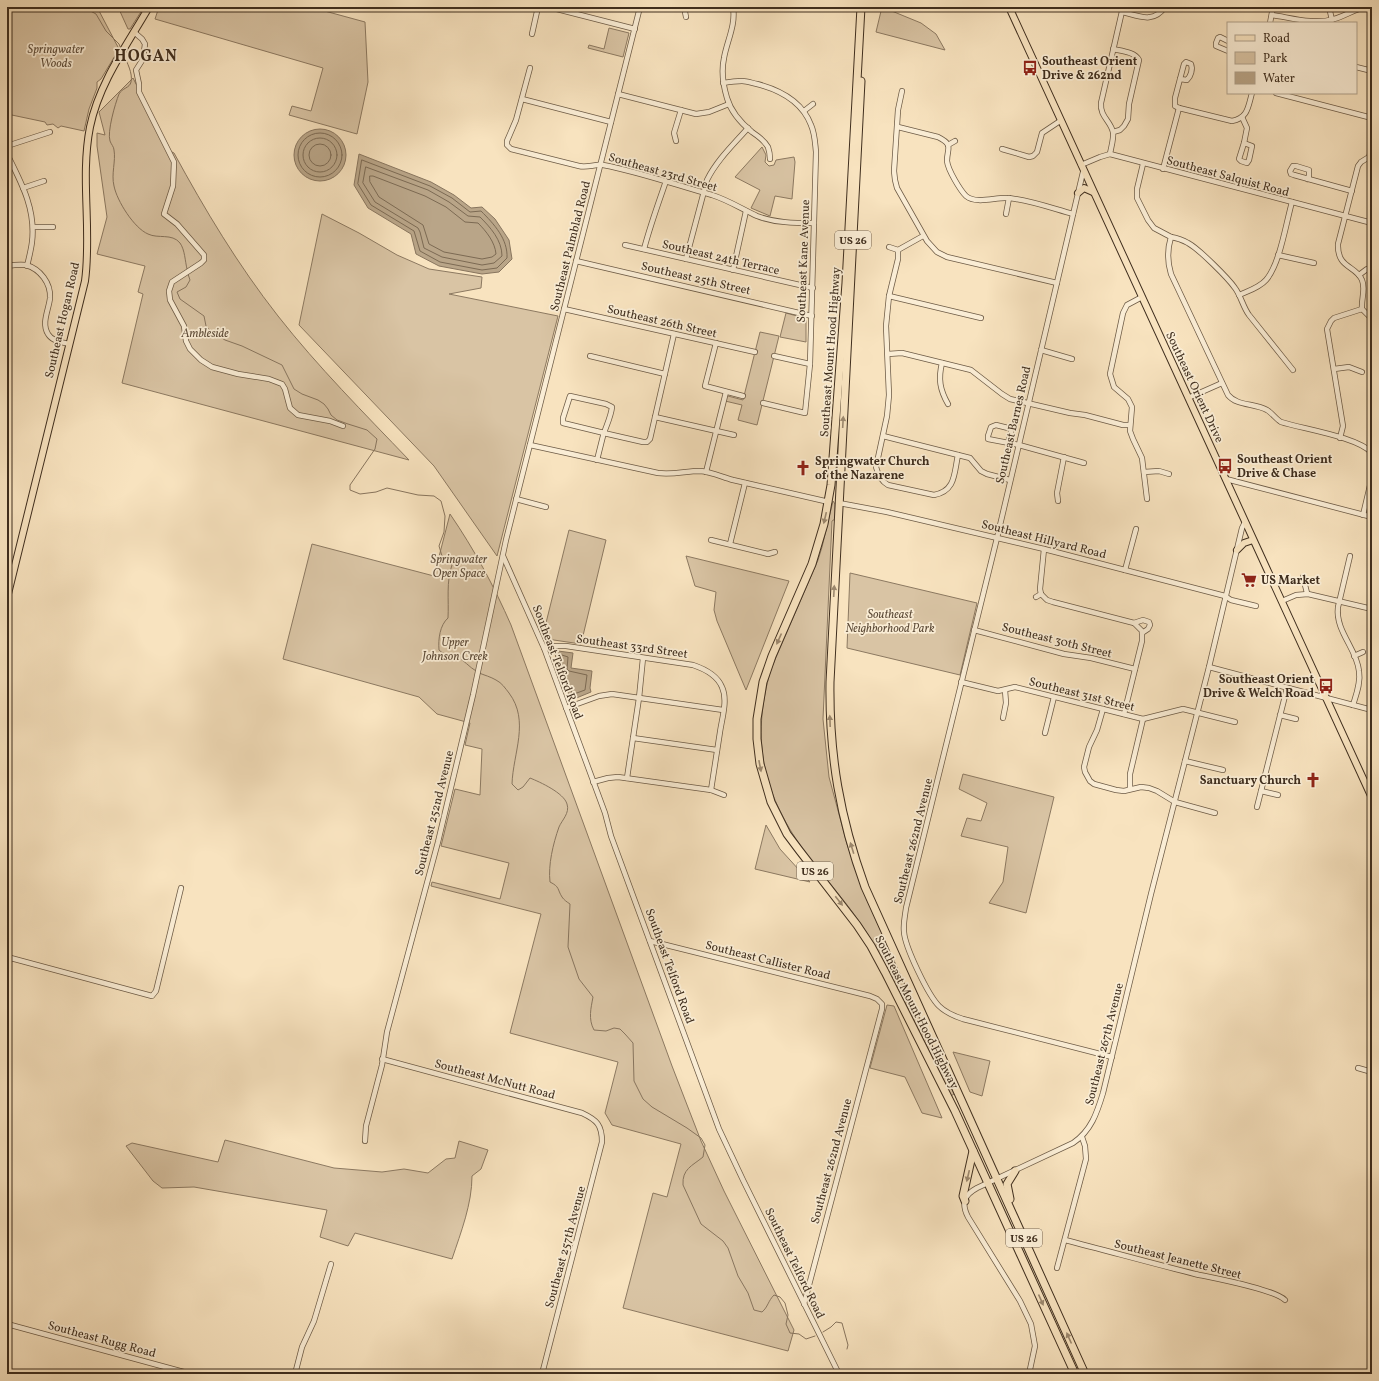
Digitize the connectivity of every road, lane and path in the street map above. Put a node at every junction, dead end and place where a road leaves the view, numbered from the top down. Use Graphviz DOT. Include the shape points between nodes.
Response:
graph roads {
  1 [pos="149,7"];
  2 [pos="538,7"];
  3 [pos="549,7"];
  4 [pos="640,7"];
  5 [pos="684,7"];
  6 [pos="733,7"];
  7 [pos="861,7"];
  8 [pos="865,7"];
  9 [pos="1009,7"];
  10 [pos="1165,7"];
  11 [pos="1273,7"];
  12 [pos="1329,7"];
  13 [pos="1366,7"];
  14 [pos="1123,9"];
  15 [pos="1272,15"];
  16 [pos="686,17"];
  17 [pos="1332,20"];
  18 [pos="1270,22"];
  19 [pos="1310,22"];
  20 [pos="635,29"];
  21 [pos="134,32"];
  22 [pos="532,34"];
  23 [pos="1227,40"];
  24 [pos="1113,49"];
  25 [pos="1227,51"];
  26 [pos="1357,67"];
  27 [pos="530,68"];
  28 [pos="1372,71"];
  29 [pos="1180,79"];
  30 [pos="723,83"];
  31 [pos="902,91"];
  32 [pos="618,94"];
  33 [pos="1252,94"];
  34 [pos="1280,94"];
  35 [pos="522,99"];
  36 [pos="729,104"];
  37 [pos="813,104"];
  38 [pos="1179,108"];
  39 [pos="681,110"];
  40 [pos="804,111"];
  41 [pos="1242,117"];
  42 [pos="1372,118"];
  43 [pos="1060,121"];
  44 [pos="611,122"];
  45 [pos="898,127"];
  46 [pos="748,128"];
  47 [pos="1038,129"];
  48 [pos="50,132"];
  49 [pos="1113,132"];
  50 [pos="1042,133"];
  51 [pos="676,141"];
  52 [pos="955,141"];
  53 [pos="1244,143"];
  54 [pos="948,145"];
  55 [pos="7,146"];
  56 [pos="1372,148"];
  57 [pos="1002,149"];
  58 [pos="7,154"];
  59 [pos="1110,154"];
  60 [pos="1371,158"];
  61 [pos="770,159"];
  62 [pos="601,164"];
  63 [pos="1143,164"];
  64 [pos="1082,168"];
  65 [pos="1163,169"];
  66 [pos="1307,179"];
  67 [pos="44,181"];
  68 [pos="666,181"];
  69 [pos="23,188"];
  70 [pos="1352,191"];
  71 [pos="1093,192"];
  72 [pos="704,193"];
  73 [pos="1078,193"];
  74 [pos="1010,198"];
  75 [pos="1292,202"];
  76 [pos="746,211"];
  77 [pos="1006,214"];
  78 [pos="1073,214"];
  79 [pos="1345,216"];
  80 [pos="814,223"];
  81 [pos="1372,224"];
  82 [pos="33,227"];
  83 [pos="53,227"];
  84 [pos="923,236"];
  85 [pos="1171,237"];
  86 [pos="625,245"];
  87 [pos="889,247"];
  88 [pos="644,249"];
  89 [pos="898,250"];
  90 [pos="1278,255"];
  91 [pos="686,259"];
  92 [pos="576,261"];
  93 [pos="1314,263"];
  94 [pos="7,266"];
  95 [pos="27,266"];
  96 [pos="1372,267"];
  97 [pos="733,270"];
  98 [pos="1359,274"];
  99 [pos="1057,283"];
  100 [pos="813,288"];
  101 [pos="1239,295"];
  102 [pos="889,296"];
  103 [pos="1142,297"];
  104 [pos="1362,308"];
  105 [pos="564,309"];
  106 [pos="812,316"];
  107 [pos="981,318"];
  108 [pos="1372,319"];
  109 [pos="674,334"];
  110 [pos="69,344"];
  111 [pos="716,344"];
  112 [pos="1041,350"];
  113 [pos="755,352"];
  114 [pos="888,354"];
  115 [pos="590,356"];
  116 [pos="774,356"];
  117 [pos="1072,359"];
  118 [pos="942,363"];
  119 [pos="810,364"];
  120 [pos="1334,369"];
  121 [pos="1293,370"];
  122 [pos="1362,372"];
  123 [pos="665,374"];
  124 [pos="1222,383"];
  125 [pos="726,392"];
  126 [pos="743,396"];
  127 [pos="1188,398"];
  128 [pos="763,403"];
  129 [pos="1028,403"];
  130 [pos="948,404"];
  131 [pos="655,417"];
  132 [pos="1130,425"];
  133 [pos="343,426"];
  134 [pos="1012,429"];
  135 [pos="716,431"];
  136 [pos="1022,431"];
  137 [pos="604,433"];
  138 [pos="734,435"];
  139 [pos="883,436"];
  140 [pos="1340,438"];
  141 [pos="1008,443"];
  142 [pos="530,444"];
  143 [pos="1019,445"];
  144 [pos="834,452"];
  145 [pos="1372,453"];
  146 [pos="958,455"];
  147 [pos="1064,457"];
  148 [pos="597,460"];
  149 [pos="1084,462"];
  150 [pos="706,472"];
  151 [pos="1144,472"];
  152 [pos="1169,474"];
  153 [pos="1372,477"];
  154 [pos="1226,479"];
  155 [pos="1010,480"];
  156 [pos="745,483"];
  157 [pos="518,490"];
  158 [pos="516,499"];
  159 [pos="1147,499"];
  160 [pos="1058,501"];
  161 [pos="829,502"];
  162 [pos="839,503"];
  163 [pos="546,506"];
  164 [pos="1363,515"];
  165 [pos="1372,517"];
  166 [pos="1246,522"];
  167 [pos="1136,529"];
  168 [pos="997,538"];
  169 [pos="711,540"];
  170 [pos="1254,540"];
  171 [pos="730,544"];
  172 [pos="1044,549"];
  173 [pos="1237,550"];
  174 [pos="775,552"];
  175 [pos="503,556"];
  176 [pos="1350,556"];
  177 [pos="1125,570"];
  178 [pos="1302,577"];
  179 [pos="1041,594"];
  180 [pos="1307,594"];
  181 [pos="1225,596"];
  182 [pos="1036,597"];
  183 [pos="7,598"];
  184 [pos="1282,601"];
  185 [pos="1340,601"];
  186 [pos="1256,606"];
  187 [pos="1372,609"];
  188 [pos="1134,623"];
  189 [pos="974,630"];
  190 [pos="1141,631"];
  191 [pos="544,648"];
  192 [pos="1363,652"];
  193 [pos="1354,656"];
  194 [pos="643,658"];
  195 [pos="1209,667"];
  196 [pos="1135,669"];
  197 [pos="961,682"];
  198 [pos="1287,688"];
  199 [pos="1005,690"];
  200 [pos="1054,697"];
  201 [pos="639,698"];
  202 [pos="1326,698"];
  203 [pos="1353,705"];
  204 [pos="566,708"];
  205 [pos="1102,709"];
  206 [pos="723,710"];
  207 [pos="1372,710"];
  208 [pos="1198,712"];
  209 [pos="1124,714"];
  210 [pos="1280,715"];
  211 [pos="1003,718"];
  212 [pos="1143,719"];
  213 [pos="1296,719"];
  214 [pos="1235,722"];
  215 [pos="1045,733"];
  216 [pos="633,738"];
  217 [pos="717,750"];
  218 [pos="1186,761"];
  219 [pos="1223,770"];
  220 [pos="627,778"];
  221 [pos="593,782"];
  222 [pos="1130,789"];
  223 [pos="712,790"];
  224 [pos="1261,791"];
  225 [pos="724,795"];
  226 [pos="1278,795"];
  227 [pos="1372,798"];
  228 [pos="1175,802"];
  229 [pos="1258,806"];
  230 [pos="1215,813"];
  231 [pos="181,888"];
  232 [pos="650,941"];
  233 [pos="7,957"];
  234 [pos="880,1001"];
  235 [pos="1112,1057"];
  236 [pos="382,1059"];
  237 [pos="1358,1068"];
  238 [pos="1372,1072"];
  239 [pos="955,1111"];
  240 [pos="599,1125"];
  241 [pos="1082,1137"];
  242 [pos="365,1141"];
  243 [pos="973,1151"];
  244 [pos="1015,1171"];
  245 [pos="996,1179"];
  246 [pos="987,1183"];
  247 [pos="965,1201"];
  248 [pos="1014,1217"];
  249 [pos="1065,1240"];
  250 [pos="1030,1253"];
  251 [pos="330,1264"];
  252 [pos="1057,1268"];
  253 [pos="1285,1300"];
  254 [pos="804,1304"];
  255 [pos="7,1324"];
  256 [pos="191,1374"];
  257 [pos="295,1374"];
  258 [pos="542,1374"];
  259 [pos="839,1374"];
  260 [pos="1030,1374"];
  261 [pos="1074,1374"];
  262 [pos="1085,1374"];
  1 -- 21 [label="main road, Southeast Hogan Road"];
  2 -- 22 [label="street"];
  3 -- 20 [label="street"];
  4 -- 20 [label="street, Southeast Palmblad Road"];
  5 -- 16 [label="street"];
  6 -- 30 [label="street" via="734,19 723,60"];
  7 -- 144 [label="highway, Southeast Mount Hood Highway / US 26"];
  162 -- 8 [label="highway, Southeast Mount Hood Highway / US 26, one-way"];
  9 -- 43 [label="main road, Southeast Orient Drive"];
  10 -- 14 [label="street" via="1161,12 1147,18"];
  11 -- 15 [label="street"];
  12 -- 17 [label="street"];
  13 -- 17 [label="street"];
  14 -- 24 [label="street"];
  15 -- 18 [label="street"];
  15 -- 19 [label="street"];
  17 -- 19 [label="street"];
  20 -- 32 [label="street, Southeast Palmblad Road"];
  21 -- 110 [label="main road, Southeast Hogan Road" via="101,93 90,127 86,169 87,268"];
  21 -- 133 [label="street" via="145,44 143,60 136,70 139,92 174,162 173,186 164,214 177,224 204,255 204,260 197,266 172,282 169,291 170,300 184,326 190,349 212,367 282,384 290,408 298,415"];
  23 -- 25 [label="street" via="1218,38 1216,46"];
  24 -- 49 [label="street" via="1100,106"];
  24 -- 49 [label="street" via="1134,55 1140,60 1129,104 1128,119 1120,130"];
  26 -- 28 [label="street"];
  27 -- 35 [label="street"];
  29 -- 38 [label="street" via="1174,102"];
  30 -- 36 [label="street"];
  30 -- 40 [label="street, Southeast Kane Avenue" via="743,81 767,87 781,92"];
  31 -- 45 [label="street"];
  32 -- 39 [label="street"];
  32 -- 44 [label="street, Southeast Palmblad Road"];
  33 -- 41 [label="street" via="1248,109"];
  34 -- 42 [label="street"];
  35 -- 44 [label="street"];
  35 -- 62 [label="street, Southeast 23rd Street" via="516,123 507,140 512,150 584,167"];
  36 -- 39 [label="street" via="705,113"];
  36 -- 46 [label="street"];
  37 -- 40 [label="street"];
  38 -- 41 [label="street" via="1232,121"];
  38 -- 65 [label="street"];
  39 -- 51 [label="street" via="674,133"];
  40 -- 80 [label="street, Southeast Kane Avenue" via="813,130 816,152"];
  41 -- 53 [label="street" via="1247,128"];
  43 -- 50 [label="street"];
  43 -- 64 [label="main road, Southeast Orient Drive"];
  44 -- 62 [label="street, Southeast Palmblad Road"];
  45 -- 54 [label="street" via="938,137"];
  45 -- 84 [label="street" via="895,180"];
  46 -- 61 [label="street" via="760,137 769,149"];
  46 -- 72 [label="street" via="713,169"];
  47 -- 50 [label="street"];
  48 -- 55 [label="street"];
  49 -- 59 [label="street"];
  50 -- 57 [label="street" via="1037,152 1033,156"];
  52 -- 54 [label="street"];
  54 -- 74 [label="street" via="950,150 947,162 950,170 968,197 980,201"];
  56 -- 60 [label="street"];
  58 -- 69 [label="street"];
  59 -- 63 [label="street, Southeast Salquist Road"];
  59 -- 64 [label="street"];
  60 -- 70 [label="street" via="1358,166"];
  62 -- 68 [label="street, Southeast 23rd Street"];
  62 -- 92 [label="street, Southeast Palmblad Road"];
  63 -- 65 [label="street, Southeast Salquist Road"];
  63 -- 85 [label="street" via="1137,198 1154,228"];
  64 -- 71 [label="main road, Southeast Orient Drive"];
  64 -- 73 [label="street, Southeast Barnes Road"];
  65 -- 75 [label="street, Southeast Salquist Road"];
  66 -- 70 [label="street"];
  67 -- 69 [label="street"];
  68 -- 72 [label="street, Southeast 23rd Street"];
  68 -- 88 [label="street"];
  69 -- 82 [label="street"];
  70 -- 79 [label="street"];
  71 -- 73 [label="main road" via="1084,188"];
  71 -- 103 [label="main road, Southeast Orient Drive"];
  72 -- 76 [label="street, Southeast 23rd Street"];
  72 -- 91 [label="street"];
  73 -- 78 [label="street, Southeast Barnes Road"];
  74 -- 77 [label="street"];
  74 -- 78 [label="street"];
  75 -- 79 [label="street, Southeast Salquist Road"];
  75 -- 90 [label="street"];
  76 -- 80 [label="street, Southeast 23rd Street" via="768,220"];
  76 -- 97 [label="street"];
  78 -- 99 [label="street, Southeast Barnes Road"];
  79 -- 81 [label="street, Southeast Salquist Road"];
  79 -- 98 [label="street" via="1339,240 1340,255 1346,265"];
  80 -- 100 [label="street, Southeast Kane Avenue"];
  82 -- 83 [label="street"];
  82 -- 95 [label="street"];
  84 -- 89 [label="street"];
  84 -- 99 [label="street" via="933,249 947,257"];
  85 -- 101 [label="street" via="1196,248 1228,280"];
  85 -- 124 [label="street" via="1167,255 1171,274"];
  86 -- 88 [label="street, Southeast 24th Terrace"];
  87 -- 89 [label="street"];
  88 -- 91 [label="street, Southeast 24th Terrace"];
  89 -- 102 [label="street"];
  90 -- 93 [label="street"];
  90 -- 101 [label="street" via="1266,280"];
  91 -- 97 [label="street, Southeast 24th Terrace"];
  92 -- 105 [label="street, Southeast Palmblad Road"];
  92 -- 106 [label="street, Southeast 25th Street"];
  94 -- 95 [label="street"];
  95 -- 110 [label="street" via="41,274 48,285 50,297 45,323 47,333 53,340"];
  96 -- 98 [label="street"];
  97 -- 100 [label="street, Southeast 24th Terrace"];
  98 -- 104 [label="street" via="1364,288"];
  99 -- 112 [label="street, Southeast Barnes Road"];
  100 -- 106 [label="street, Southeast Kane Avenue"];
  101 -- 121 [label="street" via="1249,315"];
  102 -- 107 [label="street"];
  102 -- 114 [label="street" via="886,326"];
  103 -- 127 [label="main road, Southeast Orient Drive"];
  103 -- 132 [label="street" via="1124,308 1110,370 1114,387 1131,402 1133,411"];
  104 -- 108 [label="street"];
  104 -- 120 [label="street" via="1334,318 1329,325 1327,333"];
  105 -- 109 [label="street, Southeast 26th Street"];
  105 -- 142 [label="street, Southeast Palmblad Road"];
  106 -- 119 [label="street, Southeast Kane Avenue"];
  109 -- 111 [label="street, Southeast 26th Street"];
  109 -- 123 [label="street"];
  110 -- 183 [label="main road, Southeast Hogan Road"];
  111 -- 113 [label="street, Southeast 26th Street"];
  111 -- 125 [label="street" via="705,386"];
  112 -- 117 [label="street"];
  112 -- 129 [label="street, Southeast Barnes Road"];
  114 -- 118 [label="street" via="902,353"];
  114 -- 139 [label="street" via="888,416"];
  115 -- 123 [label="street"];
  116 -- 119 [label="street"];
  118 -- 129 [label="street" via="971,370 1006,397"];
  118 -- 130 [label="street" via="939,382"];
  119 -- 128 [label="street, Southeast Kane Avenue" via="805,413"];
  120 -- 122 [label="street" via="1349,367"];
  120 -- 140 [label="street" via="1343,426"];
  123 -- 131 [label="street"];
  124 -- 127 [label="street"];
  124 -- 140 [label="street" via="1234,401 1268,410 1282,422"];
  125 -- 126 [label="street"];
  125 -- 135 [label="street"];
  127 -- 154 [label="main road, Southeast Orient Drive"];
  129 -- 132 [label="street"];
  129 -- 136 [label="street, Southeast Barnes Road"];
  131 -- 135 [label="street"];
  131 -- 137 [label="street" via="647,442"];
  132 -- 151 [label="street" via="1133,439 1141,454"];
  134 -- 136 [label="street"];
  134 -- 141 [label="street"];
  134 -- 141 [label="street" via="992,426 988,436 988,439"];
  135 -- 138 [label="street"];
  135 -- 150 [label="street"];
  136 -- 143 [label="street, Southeast Barnes Road"];
  137 -- 137 [label="street" via="563,423 570,396 612,407"];
  137 -- 148 [label="street"];
  139 -- 146 [label="street"];
  139 -- 146 [label="street" via="877,473 883,482 895,487 934,495 943,493 952,484"];
  140 -- 145 [label="street" via="1365,447"];
  141 -- 143 [label="street"];
  142 -- 148 [label="street"];
  142 -- 157 [label="street, Southeast Palmblad Road"];
  143 -- 147 [label="street"];
  143 -- 155 [label="street, Southeast Barnes Road"];
  144 -- 161 [label="highway, Southeast Mount Hood Highway / US 26"];
  144 -- 162 [label="highway" via="837,461 835,500"];
  146 -- 155 [label="street" via="970,458 987,474"];
  147 -- 149 [label="street"];
  147 -- 160 [label="street" via="1057,493"];
  148 -- 150 [label="street" via="658,474"];
  150 -- 156 [label="street"];
  151 -- 152 [label="street" via="1159,471"];
  151 -- 159 [label="street"];
  153 -- 164 [label="street"];
  154 -- 164 [label="street"];
  154 -- 166 [label="main road, Southeast Orient Drive"];
  155 -- 168 [label="street, Southeast Barnes Road"];
  156 -- 161 [label="street"];
  156 -- 171 [label="street"];
  157 -- 158 [label="street, Southeast 252nd Avenue"];
  158 -- 163 [label="street"];
  158 -- 175 [label="street, Southeast 252nd Avenue"];
  161 -- 239 [label="highway, Southeast Mount Hood Highway / US 26, one-way" via="812,564 763,682 757,719 760,764 768,794 779,819 871,946"];
  162 -- 168 [label="street, Southeast Hillyard Road"];
  245 -- 162 [label="highway, Southeast Mount Hood Highway / US 26, one-way" via="865,887 845,826 834,769 830,704"];
  164 -- 165 [label="street"];
  166 -- 170 [label="main road, Southeast Orient Drive"];
  166 -- 173 [label="street, Southeast 267th Avenue"];
  167 -- 177 [label="street"];
  168 -- 172 [label="street, Southeast Hillyard Road"];
  168 -- 189 [label="street, Southeast Barnes Road"];
  169 -- 171 [label="street"];
  170 -- 173 [label="main road" via="1244,543"];
  170 -- 184 [label="main road, Southeast Orient Drive"];
  171 -- 174 [label="street" via="768,554"];
  172 -- 177 [label="street, Southeast Hillyard Road"];
  172 -- 179 [label="street"];
  173 -- 181 [label="street, Southeast 267th Avenue"];
  175 -- 191 [label="street, Southeast Telford Road"];
  175 -- 236 [label="street, Southeast 252nd Avenue" via="480,667 438,842"];
  176 -- 185 [label="street"];
  177 -- 181 [label="street, Southeast Hillyard Road"];
  178 -- 180 [label="street"];
  179 -- 182 [label="street"];
  179 -- 188 [label="street" via="1053,602"];
  180 -- 184 [label="street" via="1296,595"];
  180 -- 185 [label="street"];
  181 -- 186 [label="street, Southeast Hillyard Road"];
  181 -- 195 [label="street, Southeast 267th Avenue"];
  184 -- 202 [label="main road, Southeast Orient Drive"];
  185 -- 187 [label="street"];
  185 -- 193 [label="street" via="1338,620"];
  188 -- 190 [label="street"];
  188 -- 190 [label="street" via="1143,620 1148,622 1148,630"];
  189 -- 196 [label="street, Southeast 30th Street" via="1064,654"];
  189 -- 197 [label="street, Southeast Barnes Road"];
  190 -- 196 [label="street" via="1142,641"];
  191 -- 194 [label="street, Southeast 33rd Street" via="566,646"];
  191 -- 204 [label="street, Southeast Telford Road"];
  192 -- 193 [label="street"];
  193 -- 203 [label="street" via="1360,674"];
  194 -- 201 [label="street"];
  194 -- 206 [label="street, Southeast 33rd Street" via="694,665 707,670 722,687"];
  195 -- 198 [label="street"];
  195 -- 208 [label="street, Southeast 267th Avenue"];
  196 -- 209 [label="street"];
  197 -- 199 [label="street, Southeast 31st Street" via="993,690"];
  197 -- 235 [label="street, Southeast 262nd Avenue" via="904,921 906,942 930,995 947,1013"];
  198 -- 202 [label="street"];
  198 -- 210 [label="street"];
  199 -- 200 [label="street, Southeast 31st Street" via="1015,688"];
  199 -- 211 [label="street"];
  200 -- 205 [label="street, Southeast 31st Street"];
  200 -- 215 [label="street"];
  201 -- 204 [label="street" via="605,694"];
  201 -- 206 [label="street"];
  201 -- 216 [label="street"];
  202 -- 203 [label="street"];
  202 -- 227 [label="main road, Southeast Orient Drive"];
  203 -- 207 [label="street"];
  204 -- 221 [label="street, Southeast Telford Road"];
  205 -- 209 [label="street, Southeast 31st Street"];
  205 -- 222 [label="street" via="1084,772 1094,784 1116,790"];
  206 -- 217 [label="street, Southeast 33rd Street"];
  208 -- 212 [label="street, Southeast 31st Street" via="1179,709"];
  208 -- 214 [label="street, Southeast 31st Street"];
  208 -- 218 [label="street, Southeast 267th Avenue"];
  209 -- 212 [label="street, Southeast 31st Street"];
  210 -- 213 [label="street"];
  210 -- 224 [label="street"];
  212 -- 222 [label="street" via="1130,774"];
  216 -- 217 [label="street"];
  216 -- 220 [label="street"];
  217 -- 223 [label="street, Southeast 33rd Street"];
  218 -- 219 [label="street"];
  218 -- 228 [label="street, Southeast 267th Avenue"];
  220 -- 221 [label="street" via="613,777"];
  220 -- 223 [label="street"];
  221 -- 232 [label="street, Southeast Telford Road"];
  222 -- 228 [label="street" via="1141,786 1149,788"];
  223 -- 225 [label="street"];
  224 -- 226 [label="street"];
  224 -- 229 [label="street"];
  228 -- 230 [label="street"];
  228 -- 235 [label="street, Southeast 267th Avenue"];
  231 -- 233 [label="street" via="156,991 152,996"];
  232 -- 234 [label="street, Southeast Callister Road" via="870,996"];
  232 -- 254 [label="street, Southeast Telford Road" via="719,1129"];
  234 -- 254 [label="street, Southeast 262nd Avenue" via="882,1009"];
  235 -- 241 [label="street, Southeast 267th Avenue" via="1099,1108"];
  236 -- 240 [label="street, Southeast McNutt Road" via="582,1113"];
  236 -- 242 [label="street, Southeast 252nd Avenue" via="366,1126"];
  237 -- 238 [label="street"];
  239 -- 243 [label="highway, Southeast Mount Hood Highway / US 26"];
  239 -- 245 [label="highway" via="970,1132 989,1174"];
  240 -- 258 [label="street, Southeast 257th Avenue" via="602,1142"];
  241 -- 244 [label="street" via="1066,1148"];
  241 -- 249 [label="street" via="1086,1159"];
  243 -- 246 [label="highway, Southeast Mount Hood Highway / US 26"];
  243 -- 247 [label="highway, one-way"];
  244 -- 245 [label="street"];
  244 -- 248 [label="highway" via="1007,1187"];
  245 -- 246 [label="street"];
  245 -- 248 [label="highway, Southeast Mount Hood Highway / US 26"];
  246 -- 247 [label="street" via="973,1190"];
  246 -- 250 [label="highway" via="994,1188 1015,1234"];
  246 -- 261 [label="highway, Southeast Mount Hood Highway / US 26, one-way"];
  247 -- 260 [label="street" via="964,1207 968,1217 1032,1324 1035,1346"];
  248 -- 250 [label="highway, Southeast Mount Hood Highway / US 26"];
  249 -- 252 [label="street"];
  249 -- 253 [label="street, Southeast Jeanette Street" via="1224,1280 1274,1294"];
  262 -- 250 [label="highway, Southeast Mount Hood Highway / US 26, one-way"];
  251 -- 257 [label="street"];
  254 -- 259 [label="street, Southeast Telford Road"];
  255 -- 256 [label="street, Southeast Rugg Road"];
}
